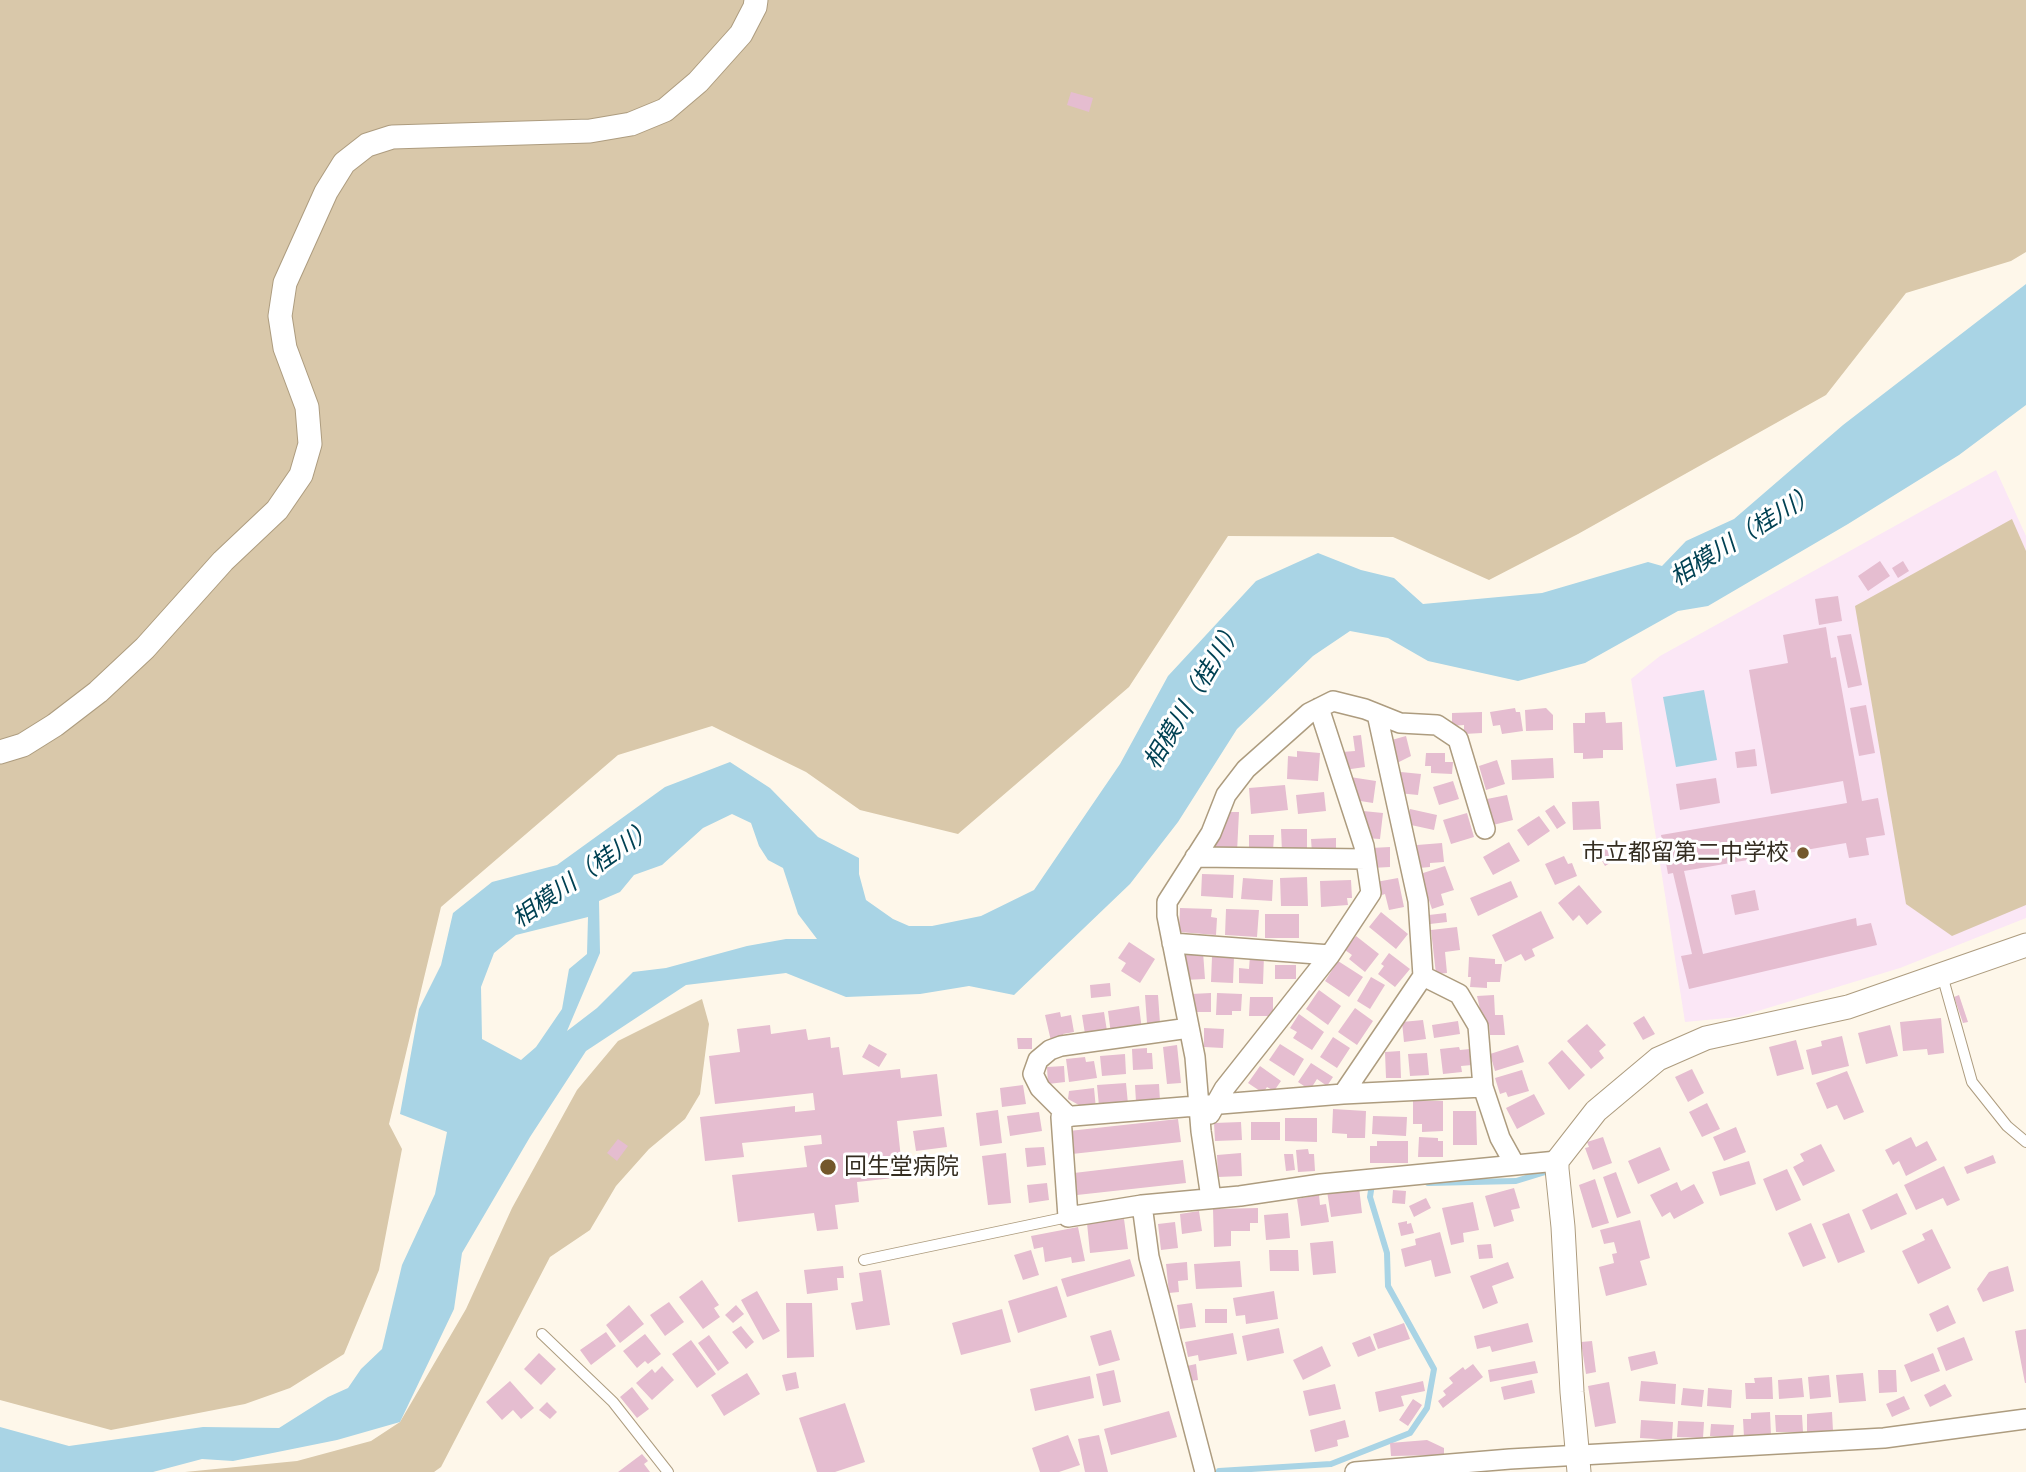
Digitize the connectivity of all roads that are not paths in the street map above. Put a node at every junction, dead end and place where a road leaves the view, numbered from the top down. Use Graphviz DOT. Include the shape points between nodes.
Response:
graph roads {
  1 [pos="756,0"];
  2 [pos="1320,708"];
  3 [pos="1377,714"];
  4 [pos="0,752"];
  5 [pos="1485,829"];
  6 [pos="1195,857"];
  7 [pos="1366,859"];
  8 [pos="1172,943"];
  9 [pos="2026,945"];
  10 [pos="1329,954"];
  11 [pos="1941,974"];
  12 [pos="1423,976"];
  13 [pos="1189,1028"];
  14 [pos="1483,1087"];
  15 [pos="1343,1094"];
  16 [pos="1207,1106"];
  17 [pos="1069,1117"];
  18 [pos="2026,1142"];
  19 [pos="1557,1161"];
  20 [pos="1514,1165"];
  21 [pos="1211,1198"];
  22 [pos="1142,1205"];
  23 [pos="1068,1216"];
  24 [pos="864,1260"];
  25 [pos="542,1334"];
  26 [pos="2026,1419"];
  27 [pos="1578,1464"];
  28 [pos="668,1472"];
  29 [pos="1205,1472"];
  30 [pos="1355,1472"];
  1 -- 4 [label="street" via="732,44 698,82 654,115 590,131 392,137 367,145 344,163 285,283 280,316 285,348 307,407 310,444 301,475 277,510 98,692 23,746"];
  2 -- 3 [label="street" via="1333,701"];
  2 -- 6 [label="street" via="1246,769 1226,795 1211,833"];
  2 -- 7 [label="street"];
  3 -- 5 [label="street" via="1400,723 1437,725 1458,739"];
  3 -- 12 [label="street" via="1418,901"];
  6 -- 7 [label="street"];
  6 -- 8 [label="street" via="1167,902"];
  7 -- 10 [label="street" via="1371,893"];
  8 -- 10 [label="street"];
  8 -- 13 [label="street"];
  9 -- 11 [label="street"];
  10 -- 16 [label="street"];
  11 -- 18 [label="lane" via="1972,1082"];
  11 -- 19 [label="street" via="1848,1007 1706,1038 1658,1059 1596,1111"];
  12 -- 14 [label="street" via="1459,994 1478,1026"];
  12 -- 15 [label="street"];
  13 -- 16 [label="street"];
  13 -- 17 [label="street" via="1050,1050 1038,1060 1033,1074 1040,1088"];
  14 -- 15 [label="street"];
  14 -- 20 [label="street"];
  15 -- 16 [label="street"];
  16 -- 17 [label="street"];
  16 -- 21 [label="street" via="1201,1130"];
  17 -- 23 [label="street" via="1060,1117"];
  19 -- 20 [label="street"];
  19 -- 27 [label="street"];
  20 -- 21 [label="street"];
  21 -- 22 [label="street"];
  22 -- 23 [label="street"];
  22 -- 29 [label="street" via="1149,1257"];
  23 -- 24 [label="lane"];
  25 -- 28 [label="lane" via="613,1402"];
  26 -- 27 [label="street" via="1884,1438"];
  27 -- 30 [label="street"];
}
